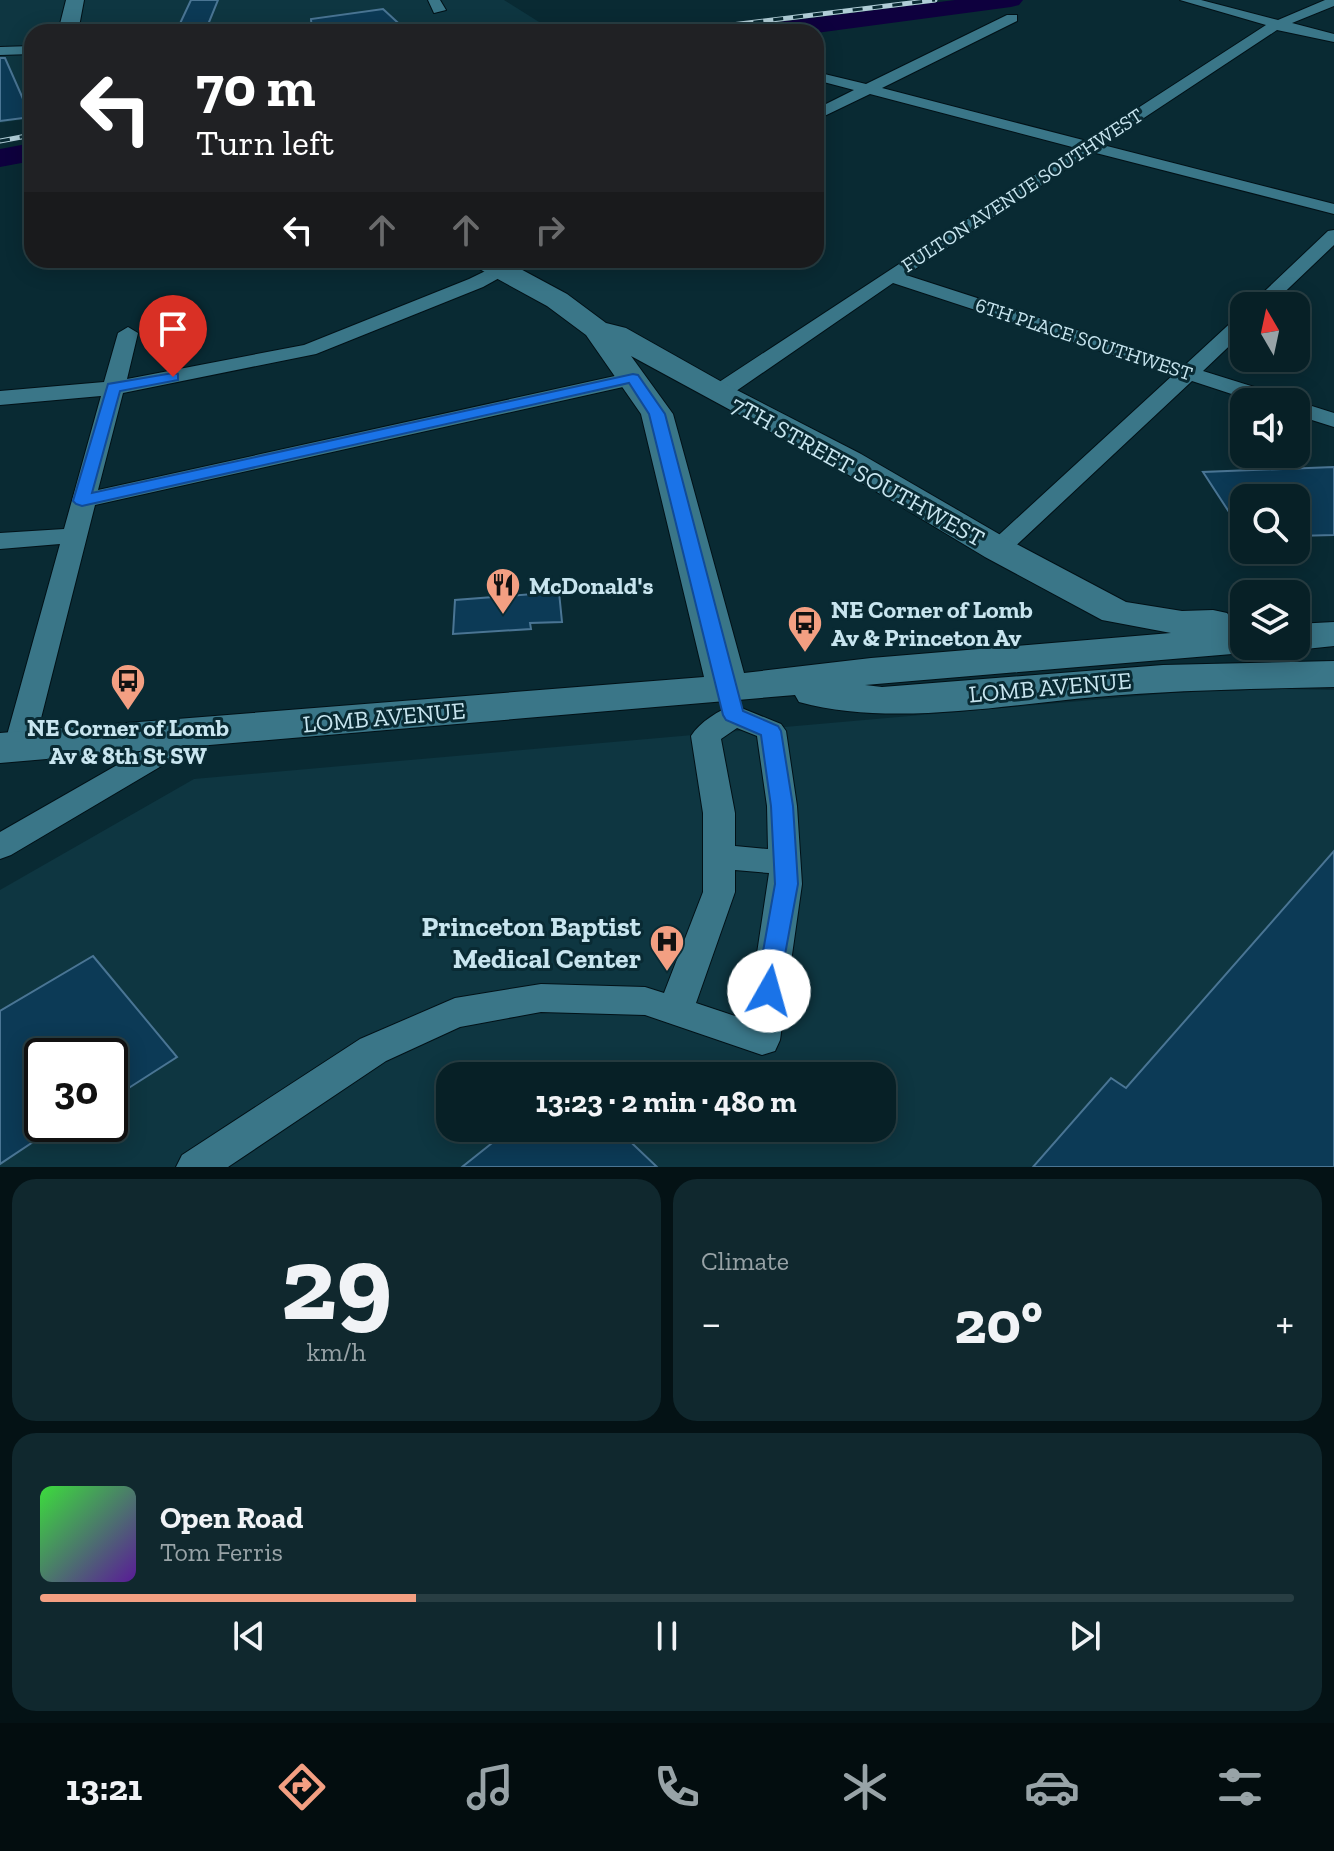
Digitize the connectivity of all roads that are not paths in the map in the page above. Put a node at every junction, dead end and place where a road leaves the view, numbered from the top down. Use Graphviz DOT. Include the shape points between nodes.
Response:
graph roads {
  1 [pos="75,0"];
  2 [pos="1186,0"];
  3 [pos="1334,1"];
  4 [pos="1012,18"];
  5 [pos="70,24"];
  6 [pos="1279,24"];
  7 [pos="1334,38"];
  8 [pos="24,50"];
  9 [pos="0,51"];
  10 [pos="824,78"];
  11 [pos="867,90"];
  12 [pos="824,111"];
  13 [pos="1090,147"];
  14 [pos="1334,209"];
  15 [pos="1334,235"];
  16 [pos="493,268"];
  17 [pos="511,268"];
  18 [pos="891,276"];
  19 [pos="1274,292"];
  20 [pos="596,329"];
  21 [pos="128,333"];
  22 [pos="1230,334"];
  23 [pos="1188,373"];
  24 [pos="633,378"];
  25 [pos="114,388"];
  26 [pos="1235,388"];
  27 [pos="718,393"];
  28 [pos="0,398"];
  29 [pos="1310,412"];
  30 [pos="1334,420"];
  31 [pos="82,501"];
  32 [pos="73,536"];
  33 [pos="0,541"];
  34 [pos="998,549"];
  35 [pos="1230,622"];
  36 [pos="1310,624"];
  37 [pos="1334,625"];
  38 [pos="1334,634"];
  39 [pos="1310,636"];
  40 [pos="1230,641"];
  41 [pos="1334,674"];
  42 [pos="768,685"];
  43 [pos="730,702"];
  44 [pos="197,732"];
  45 [pos="10,747"];
  46 [pos="0,847"];
  47 [pos="719,856"];
  48 [pos="785,863"];
  49 [pos="675,1011"];
  50 [pos="196,1167"];
  1 -- 5 [label="main road"];
  2 -- 6 [label="street"];
  3 -- 6 [label="street, FULTON AVENUE SOUTHWEST"];
  4 -- 11 [label="street"];
  6 -- 7 [label="street"];
  6 -- 13 [label="street, FULTON AVENUE SOUTHWEST"];
  8 -- 9 [label="street"];
  10 -- 11 [label="street"];
  11 -- 12 [label="street"];
  11 -- 13 [label="street"];
  13 -- 14 [label="street"];
  13 -- 18 [label="street, FULTON AVENUE SOUTHWEST"];
  15 -- 19 [label="street"];
  16 -- 25 [label="street" via="309,350"];
  17 -- 20 [label="main road"];
  18 -- 23 [label="street, 6TH PLACE SOUTHWEST"];
  18 -- 27 [label="street, FULTON AVENUE SOUTHWEST"];
  20 -- 24 [label="main road"];
  20 -- 27 [label="main road, 7TH STREET SOUTHWEST" via="615,334"];
  21 -- 25 [label="street"];
  22 -- 23 [label="street"];
  23 -- 26 [label="street, 6TH PLACE SOUTHWEST"];
  23 -- 34 [label="street"];
  24 -- 31 [label="street"];
  24 -- 43 [label="main road" via="657,414"];
  25 -- 28 [label="street"];
  25 -- 31 [label="street"];
  27 -- 34 [label="main road, 7TH STREET SOUTHWEST" via="849,461"];
  29 -- 30 [label="street"];
  31 -- 32 [label="street"];
  32 -- 33 [label="street"];
  32 -- 45 [label="street"];
  34 -- 35 [label="main road, 7TH STREET SOUTHWEST" via="1116,612 1182,623"];
  36 -- 37 [label="main road"];
  38 -- 39 [label="main road"];
  40 -- 42 [label="main road, LOMB AVENUE" via="871,671"];
  41 -- 42 [label="main road, LOMB AVENUE" via="1163,678 882,701"];
  42 -- 43 [label="main road, LOMB AVENUE"];
  43 -- 44 [label="main road, LOMB AVENUE"];
  43 -- 47 [label="street" via="706,736 719,813"];
  43 -- 48 [label="street" via="771,731"];
  44 -- 45 [label="main road, LOMB AVENUE"];
  44 -- 46 [label="street"];
  47 -- 48 [label="street"];
  47 -- 49 [label="street" via="719,892"];
  48 -- 49 [label="street" via="762,1040"];
  49 -- 50 [label="street" via="645,1001 541,998 455,1013 373,1050"];
}
